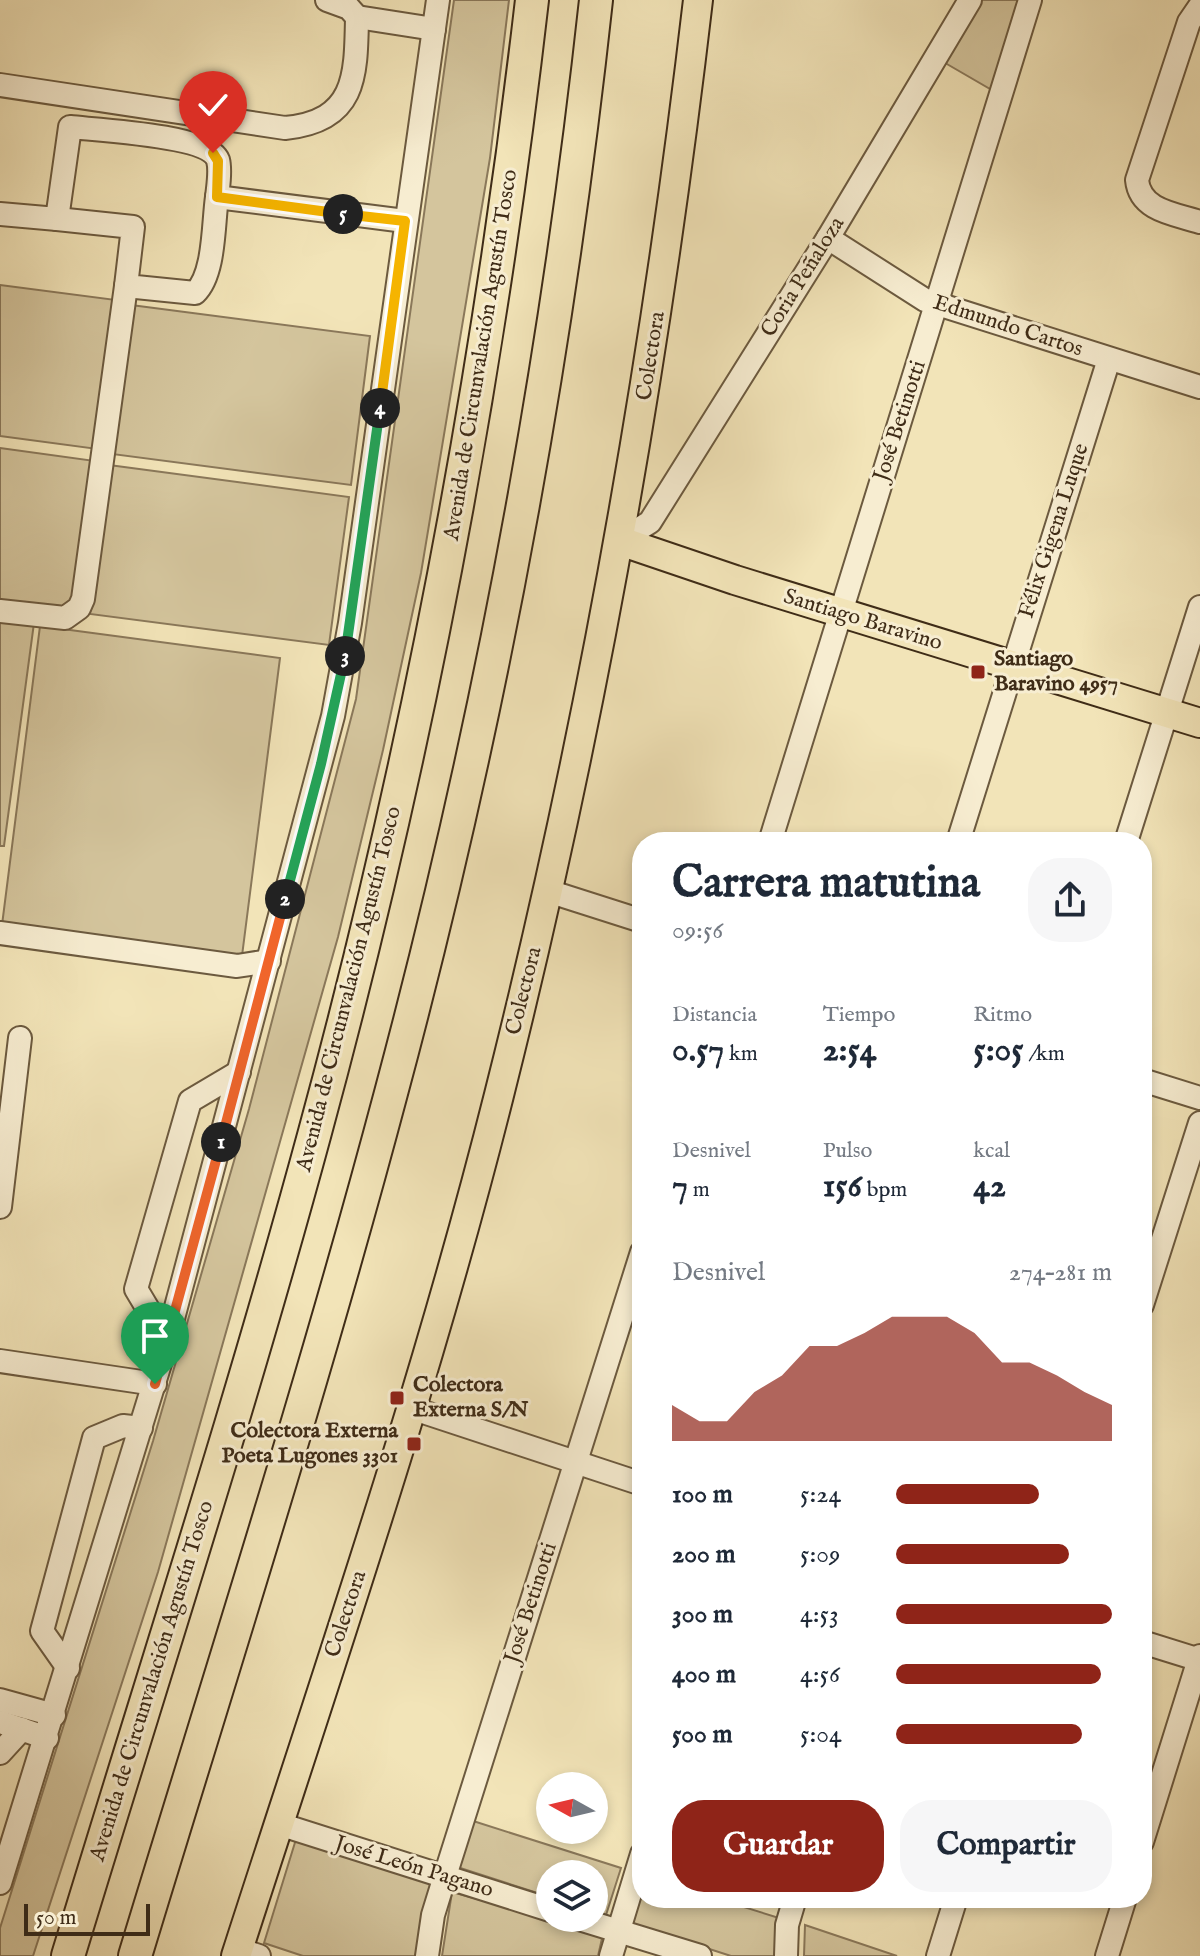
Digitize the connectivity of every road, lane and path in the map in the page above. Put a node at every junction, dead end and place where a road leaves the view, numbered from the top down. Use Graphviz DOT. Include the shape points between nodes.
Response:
graph roads {
  1 [pos="327,0"];
  2 [pos="438,0"];
  3 [pos="532,0"];
  4 [pos="596,0"];
  5 [pos="698,0"];
  6 [pos="970,0"];
  7 [pos="1030,0"];
  8 [pos="1200,6"];
  9 [pos="357,17"];
  10 [pos="434,29"];
  11 [pos="0,85"];
  12 [pos="217,197"];
  13 [pos="0,214"];
  14 [pos="57,219"];
  15 [pos="405,221"];
  16 [pos="1200,222"];
  17 [pos="828,238"];
  18 [pos="126,286"];
  19 [pos="938,303"];
  20 [pos="1109,359"];
  21 [pos="1200,387"];
  22 [pos="620,541"];
  23 [pos="1200,607"];
  24 [pos="0,611"];
  25 [pos="839,612"];
  26 [pos="1012,665"];
  27 [pos="1167,713"];
  28 [pos="1200,723"];
  29 [pos="773,832"];
  30 [pos="961,832"];
  31 [pos="1129,832"];
  32 [pos="548,891"];
  33 [pos="632,918"];
  34 [pos="0,933"];
  35 [pos="269,961"];
  36 [pos="20,1038"];
  37 [pos="239,1072"];
  38 [pos="1152,1083"];
  39 [pos="1200,1098"];
  40 [pos="1200,1123"];
  41 [pos="0,1207"];
  42 [pos="1152,1274"];
  43 [pos="632,1284"];
  44 [pos="167,1341"];
  45 [pos="0,1361"];
  46 [pos="155,1384"];
  47 [pos="411,1408"];
  48 [pos="141,1428"];
  49 [pos="575,1464"];
  50 [pos="632,1481"];
  51 [pos="1152,1645"];
  52 [pos="1200,1659"];
  53 [pos="68,1668"];
  54 [pos="0,1700"];
  55 [pos="54,1715"];
  56 [pos="11,1725"];
  57 [pos="47,1738"];
  58 [pos="0,1753"];
  59 [pos="1152,1810"];
  60 [pos="279,1824"];
  61 [pos="445,1876"];
  62 [pos="0,1883"];
  63 [pos="632,1886"];
  64 [pos="536,1905"];
  65 [pos="792,1908"];
  66 [pos="953,1908"];
  67 [pos="1122,1908"];
  68 [pos="608,1928"];
  69 [pos="618,1931"];
  70 [pos="245,1954"];
  71 [pos="68,1956"];
  72 [pos="135,1956"];
  73 [pos="427,1956"];
  74 [pos="611,1956"];
  75 [pos="700,1956"];
  76 [pos="786,1956"];
  77 [pos="938,1956"];
  78 [pos="1107,1956"];
  1 -- 9 [label="street"];
  2 -- 10 [label="street"];
  3 -- 71 [label="highway, Avenida de Circunvalación Agustín Tosco" via="497,272 457,511 376,891 293,1213"];
  4 -- 72 [label="highway" via="534,439 440,898 343,1263"];
  5 -- 22 [label="main road, Colectora" via="651,362"];
  6 -- 17 [label="street, Coria Peñaloza"];
  7 -- 19 [label="street, José Betinotti"];
  8 -- 16 [label="street" via="1189,22 1137,180 1138,192 1153,207"];
  9 -- 10 [label="street"];
  9 -- 11 [label="street" via="347,95 326,119 310,126 285,128"];
  10 -- 15 [label="street"];
  12 -- 14 [label="street" via="218,161 192,142 70,127"];
  12 -- 15 [label="street"];
  12 -- 18 [label="street" via="207,268 195,293"];
  13 -- 14 [label="street"];
  14 -- 18 [label="street" via="133,227"];
  15 -- 35 [label="street" via="343,668"];
  17 -- 19 [label="street, Edmundo Cartos" via="913,293"];
  17 -- 22 [label="street, Coria Peñaloza" via="650,522"];
  18 -- 24 [label="street" via="83,599 65,618"];
  19 -- 20 [label="street, Edmundo Cartos"];
  19 -- 25 [label="street, José Betinotti"];
  20 -- 21 [label="street, Edmundo Cartos"];
  20 -- 26 [label="street, Félix Gigena Luque"];
  22 -- 25 [label="main road, Santiago Baravino"];
  22 -- 32 [label="main road, Colectora"];
  23 -- 27 [label="street"];
  25 -- 26 [label="main road, Santiago Baravino"];
  25 -- 29 [label="street, José Betinotti"];
  26 -- 27 [label="main road, Santiago Baravino"];
  26 -- 30 [label="street, Félix Gigena Luque"];
  27 -- 28 [label="main road, Santiago Baravino"];
  27 -- 31 [label="street"];
  32 -- 33 [label="street"];
  32 -- 47 [label="main road, Colectora" via="498,1100"];
  34 -- 35 [label="street" via="237,966"];
  35 -- 37 [label="street"];
  36 -- 41 [label="street"];
  37 -- 44 [label="street"];
  37 -- 44 [label="street" via="190,1101 136,1289"];
  38 -- 39 [label="street"];
  40 -- 42 [label="street"];
  43 -- 49 [label="street, José Betinotti"];
  44 -- 46 [label="street"];
  45 -- 46 [label="street"];
  46 -- 48 [label="street"];
  47 -- 49 [label="street"];
  47 -- 60 [label="main road, Colectora"];
  48 -- 53 [label="street"];
  48 -- 53 [label="street" via="123,1426 94,1438 42,1631"];
  49 -- 50 [label="street"];
  49 -- 61 [label="street, José Betinotti"];
  51 -- 52 [label="street"];
  52 -- 59 [label="street"];
  53 -- 55 [label="street"];
  54 -- 55 [label="street"];
  55 -- 57 [label="street"];
  56 -- 57 [label="street"];
  56 -- 58 [label="street"];
  57 -- 62 [label="street"];
  60 -- 61 [label="street, José León Pagano"];
  60 -- 70 [label="main road, Colectora"];
  61 -- 64 [label="street, José León Pagano"];
  61 -- 73 [label="street, José Betinotti"];
  63 -- 69 [label="street"];
  65 -- 76 [label="street"];
  66 -- 77 [label="street"];
  67 -- 78 [label="street"];
  68 -- 69 [label="street"];
  69 -- 74 [label="street"];
  69 -- 75 [label="street"];
}
